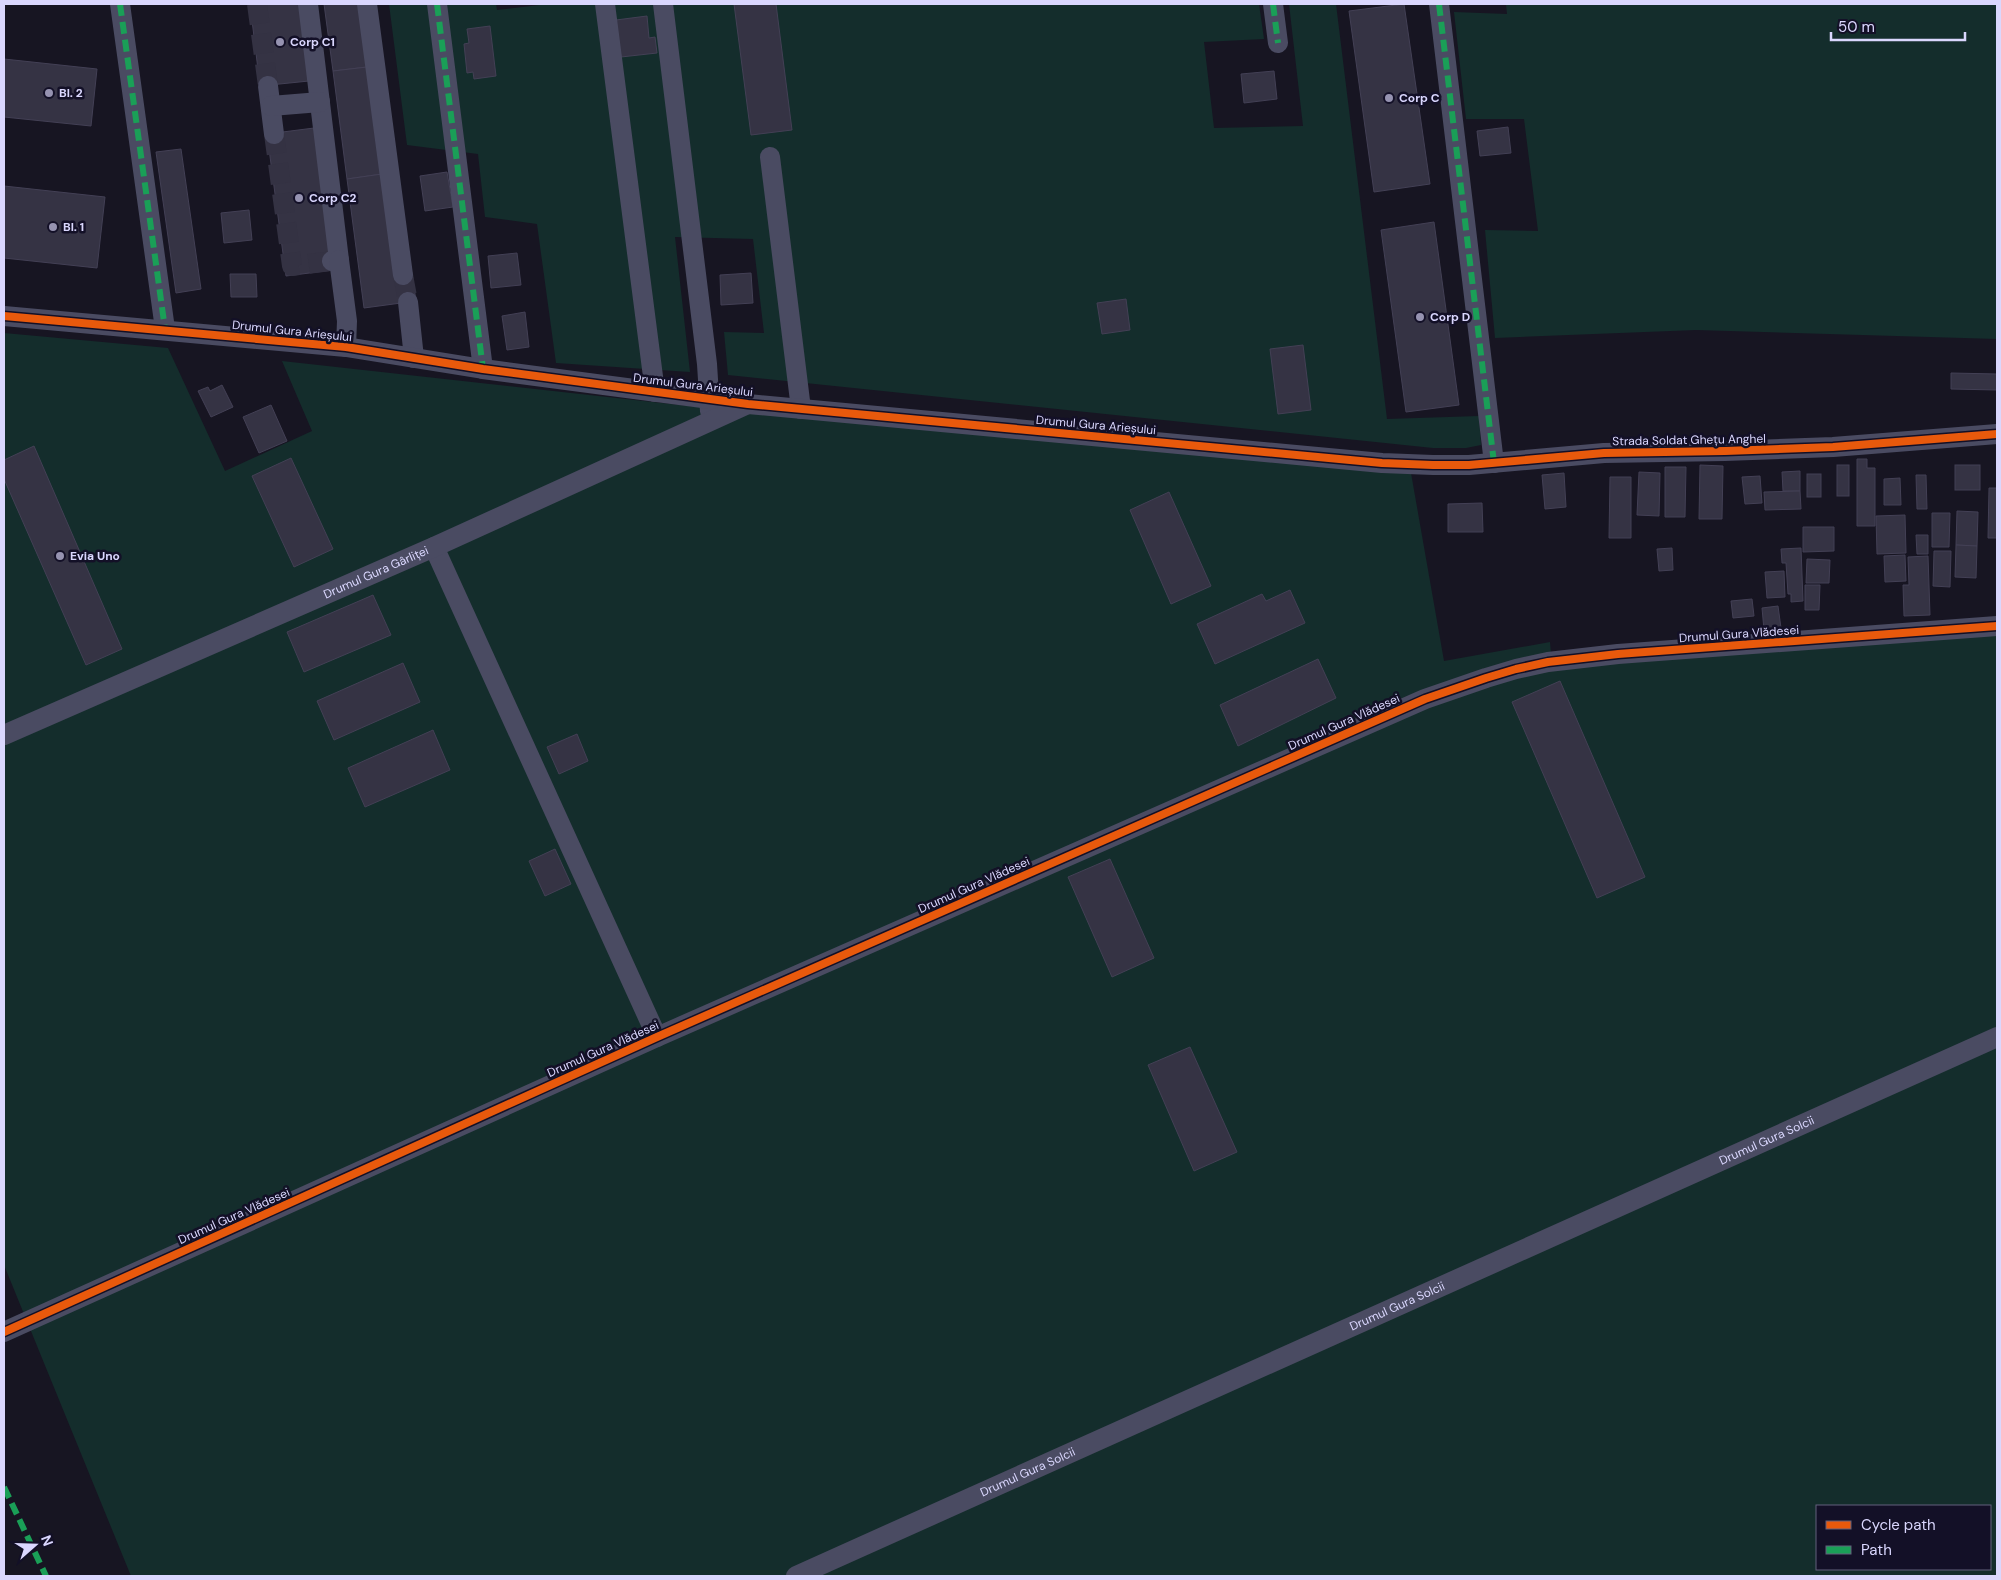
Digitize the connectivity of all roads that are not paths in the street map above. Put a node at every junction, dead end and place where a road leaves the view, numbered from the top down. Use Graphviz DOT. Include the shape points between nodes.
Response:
graph roads {
  1 [pos="120,4"];
  2 [pos="308,4"];
  3 [pos="367,4"];
  4 [pos="437,4"];
  5 [pos="605,4"];
  6 [pos="663,4"];
  7 [pos="1273,4"];
  8 [pos="1440,4"];
  9 [pos="1278,43"];
  10 [pos="268,86"];
  11 [pos="320,102"];
  12 [pos="270,106"];
  13 [pos="274,134"];
  14 [pos="770,157"];
  15 [pos="403,274"];
  16 [pos="408,302"];
  17 [pos="4,316"];
  18 [pos="165,329"];
  19 [pos="346,347"];
  20 [pos="414,358"];
  21 [pos="484,368"];
  22 [pos="655,392"];
  23 [pos="710,399"];
  24 [pos="748,404"];
  25 [pos="801,409"];
  26 [pos="710,421"];
  27 [pos="1997,434"];
  28 [pos="1382,462"];
  29 [pos="1494,463"];
  30 [pos="434,547"];
  31 [pos="1997,626"];
  32 [pos="4,735"];
  33 [pos="657,1037"];
  34 [pos="1997,1037"];
  35 [pos="6,1325"];
  36 [pos="796,1576"];
  1 -- 18 [label="street"];
  2 -- 11 [label="street"];
  3 -- 15 [label="street"];
  4 -- 21 [label="street"];
  5 -- 22 [label="street"];
  6 -- 23 [label="street"];
  7 -- 9 [label="street"];
  8 -- 29 [label="street"];
  10 -- 12 [label="street"];
  11 -- 12 [label="street"];
  11 -- 19 [label="street" via="336,260 347,321"];
  12 -- 13 [label="street"];
  14 -- 25 [label="street"];
  16 -- 20 [label="street"];
  17 -- 18 [label="street, Drumul Gura Arieșului"];
  18 -- 19 [label="street, Drumul Gura Arieșului"];
  19 -- 20 [label="street, Drumul Gura Arieșului"];
  20 -- 21 [label="street, Drumul Gura Arieșului"];
  21 -- 22 [label="street, Drumul Gura Arieșului"];
  22 -- 23 [label="street, Drumul Gura Arieșului"];
  23 -- 24 [label="street, Drumul Gura Arieșului"];
  23 -- 26 [label="street"];
  24 -- 25 [label="street, Drumul Gura Arieșului"];
  24 -- 26 [label="street, Drumul Gura Gârliței"];
  25 -- 28 [label="street, Drumul Gura Arieșului"];
  26 -- 30 [label="street, Drumul Gura Gârliței"];
  27 -- 29 [label="street, Strada Soldat Ghețu Anghel" via="1833,447 1604,453"];
  28 -- 29 [label="street, Strada Soldat Ghețu Anghel" via="1452,466"];
  30 -- 32 [label="street, Drumul Gura Gârliței"];
  30 -- 33 [label="street"];
  31 -- 33 [label="street, Drumul Gura Vlădesei" via="1610,655 1548,662 1486,678 1425,699"];
  33 -- 35 [label="street, Drumul Gura Vlădesei"];
  34 -- 36 [label="street, Drumul Gura Solcii"];
}
